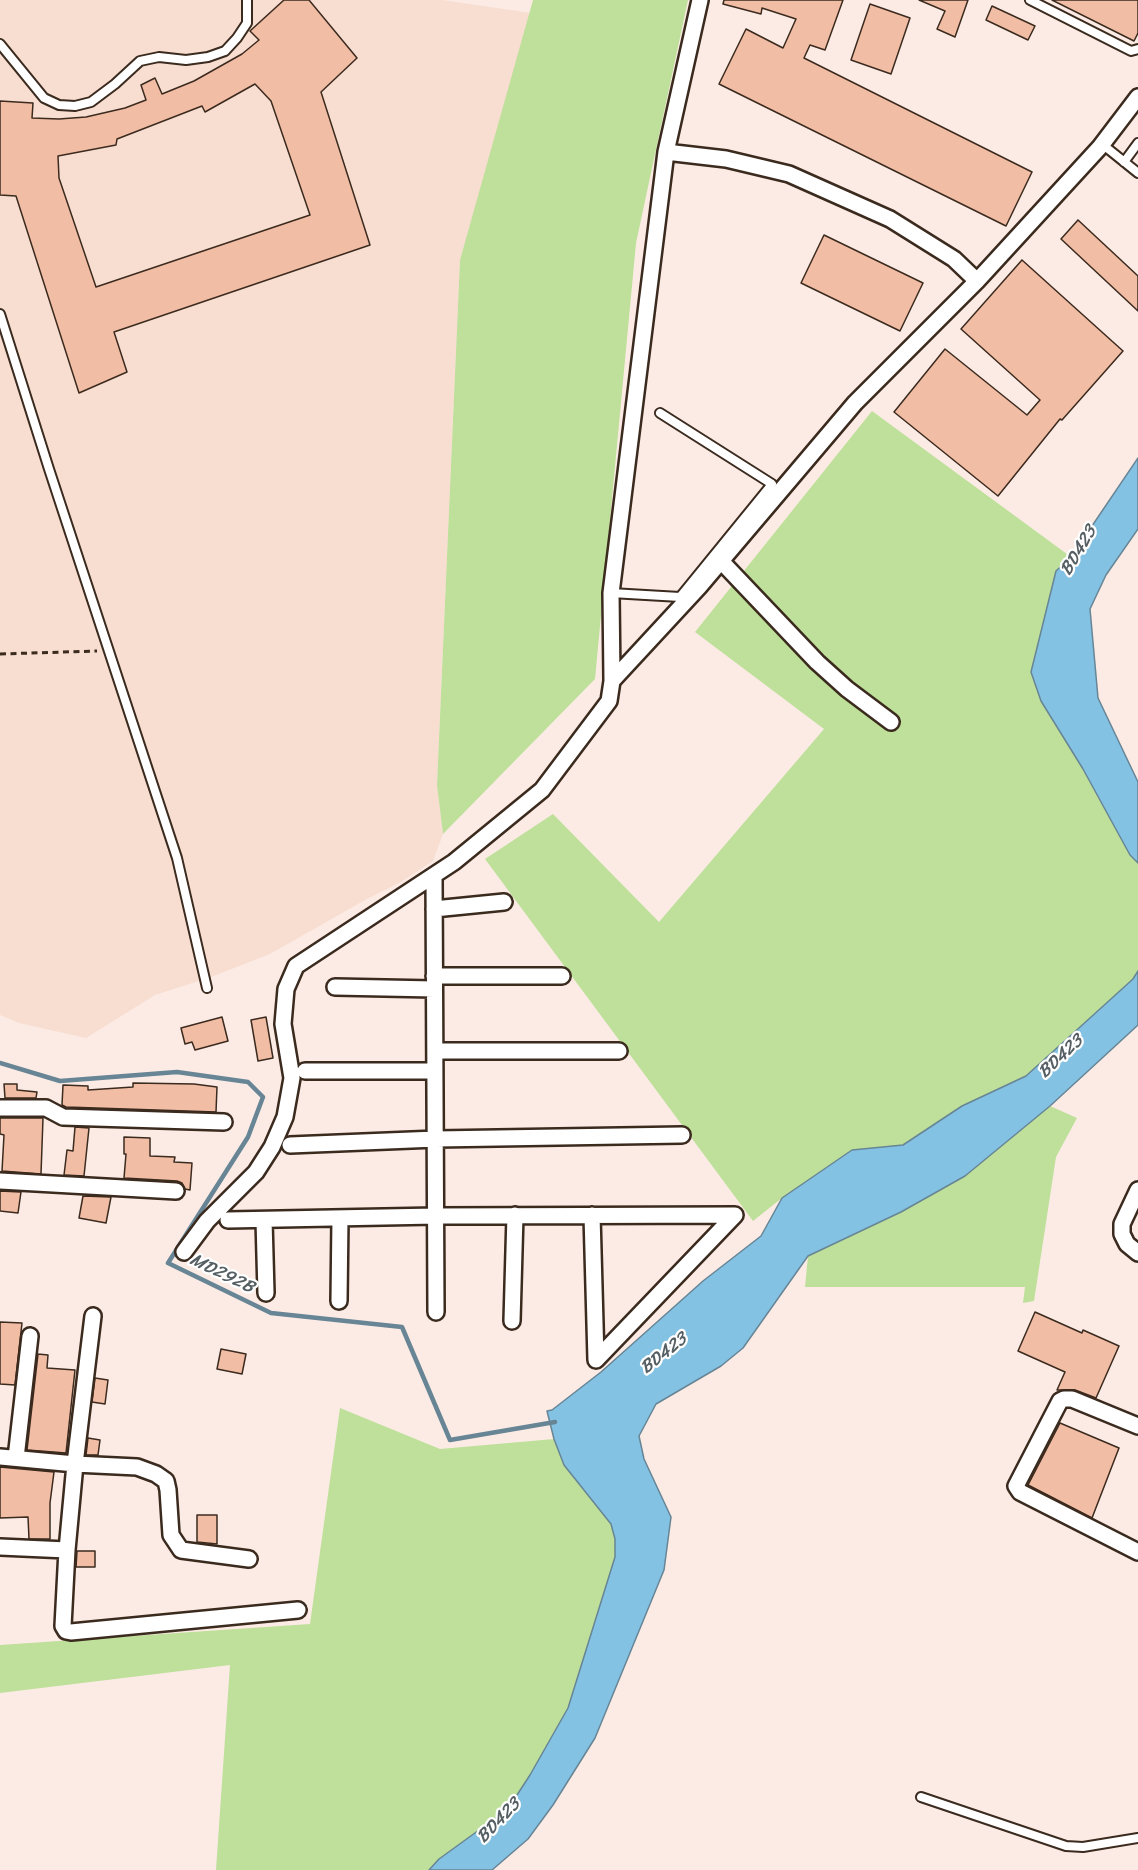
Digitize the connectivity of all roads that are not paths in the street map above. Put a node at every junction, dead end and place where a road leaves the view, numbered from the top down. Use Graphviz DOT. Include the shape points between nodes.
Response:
graph roads {
  1 [pos="247,0"];
  2 [pos="700,0"];
  3 [pos="1030,0"];
  4 [pos="0,44"];
  5 [pos="1138,49"];
  6 [pos="1138,97"];
  7 [pos="1138,143"];
  8 [pos="1101,144"];
  9 [pos="666,152"];
  10 [pos="1124,162"];
  11 [pos="1138,173"];
  12 [pos="976,281"];
  13 [pos="0,314"];
  14 [pos="660,414"];
  15 [pos="753,516"];
  16 [pos="721,561"];
  17 [pos="611,593"];
  18 [pos="612,681"];
  19 [pos="891,722"];
  20 [pos="434,876"];
  21 [pos="504,902"];
  22 [pos="434,909"];
  23 [pos="562,976"];
  24 [pos="434,982"];
  25 [pos="335,987"];
  26 [pos="207,988"];
  27 [pos="435,1051"];
  28 [pos="619,1051"];
  29 [pos="305,1071"];
  30 [pos="435,1071"];
  31 [pos="0,1108"];
  32 [pos="224,1122"];
  33 [pos="682,1136"];
  34 [pos="436,1139"];
  35 [pos="290,1146"];
  36 [pos="0,1182"];
  37 [pos="1138,1190"];
  38 [pos="176,1191"];
  39 [pos="515,1215"];
  40 [pos="592,1215"];
  41 [pos="436,1216"];
  42 [pos="340,1218"];
  43 [pos="228,1220"];
  44 [pos="264,1220"];
  45 [pos="184,1252"];
  46 [pos="1138,1253"];
  47 [pos="266,1293"];
  48 [pos="339,1301"];
  49 [pos="436,1312"];
  50 [pos="93,1316"];
  51 [pos="512,1321"];
  52 [pos="30,1336"];
  53 [pos="1138,1426"];
  54 [pos="0,1457"];
  55 [pos="16,1458"];
  56 [pos="75,1464"];
  57 [pos="0,1546"];
  58 [pos="67,1550"];
  59 [pos="1138,1552"];
  60 [pos="249,1559"];
  61 [pos="298,1610"];
  62 [pos="921,1797"];
  63 [pos="1138,1838"];
  1 -- 4 [label="lane" via="247,23 225,51 186,60 159,57 140,61 91,102 75,106 59,105 44,98"];
  2 -- 9 [label="street"];
  3 -- 5 [label="lane" via="1131,51"];
  6 -- 8 [label="street"];
  7 -- 10 [label="lane"];
  8 -- 10 [label="lane"];
  8 -- 12 [label="street"];
  9 -- 12 [label="street" via="726,159 789,174 890,219 954,259"];
  9 -- 17 [label="street"];
  10 -- 11 [label="lane"];
  12 -- 15 [label="street" via="855,403"];
  13 -- 26 [label="lane" via="177,858"];
  14 -- 15 [label="lane" via="772,484"];
  15 -- 16 [label="street"];
  15 -- 17 [label="lane" via="680,597"];
  16 -- 18 [label="street"];
  16 -- 19 [label="street" via="817,662"];
  17 -- 18 [label="street"];
  18 -- 20 [label="street" via="609,701 542,790"];
  20 -- 22 [label="street"];
  20 -- 45 [label="street" via="296,966 286,989 284,1024 291,1078 285,1117 256,1172 207,1221"];
  21 -- 22 [label="street"];
  22 -- 24 [label="street"];
  23 -- 24 [label="street"];
  24 -- 25 [label="street"];
  24 -- 27 [label="street"];
  27 -- 28 [label="street"];
  27 -- 30 [label="street"];
  29 -- 30 [label="street"];
  30 -- 34 [label="street"];
  31 -- 32 [label="street" via="46,1108 63,1117"];
  33 -- 34 [label="street"];
  34 -- 35 [label="street"];
  34 -- 41 [label="street"];
  36 -- 38 [label="street"];
  37 -- 46 [label="street" via="1122,1224 1122,1234"];
  39 -- 40 [label="street"];
  39 -- 41 [label="street"];
  39 -- 51 [label="street"];
  40 -- 40 [label="street" via="594,1293 596,1360 735,1215"];
  41 -- 42 [label="street"];
  41 -- 49 [label="street"];
  42 -- 44 [label="street"];
  42 -- 48 [label="street"];
  43 -- 44 [label="street"];
  44 -- 47 [label="street"];
  50 -- 56 [label="street"];
  52 -- 55 [label="street"];
  53 -- 59 [label="street" via="1064,1399 1016,1486 1020,1492"];
  54 -- 55 [label="street"];
  55 -- 56 [label="street"];
  56 -- 58 [label="street"];
  56 -- 60 [label="street" via="137,1467 156,1474 166,1481 171,1535 181,1550"];
  57 -- 58 [label="street"];
  58 -- 61 [label="street" via="63,1626 66,1631"];
  62 -- 63 [label="lane" via="1066,1846"];
}
